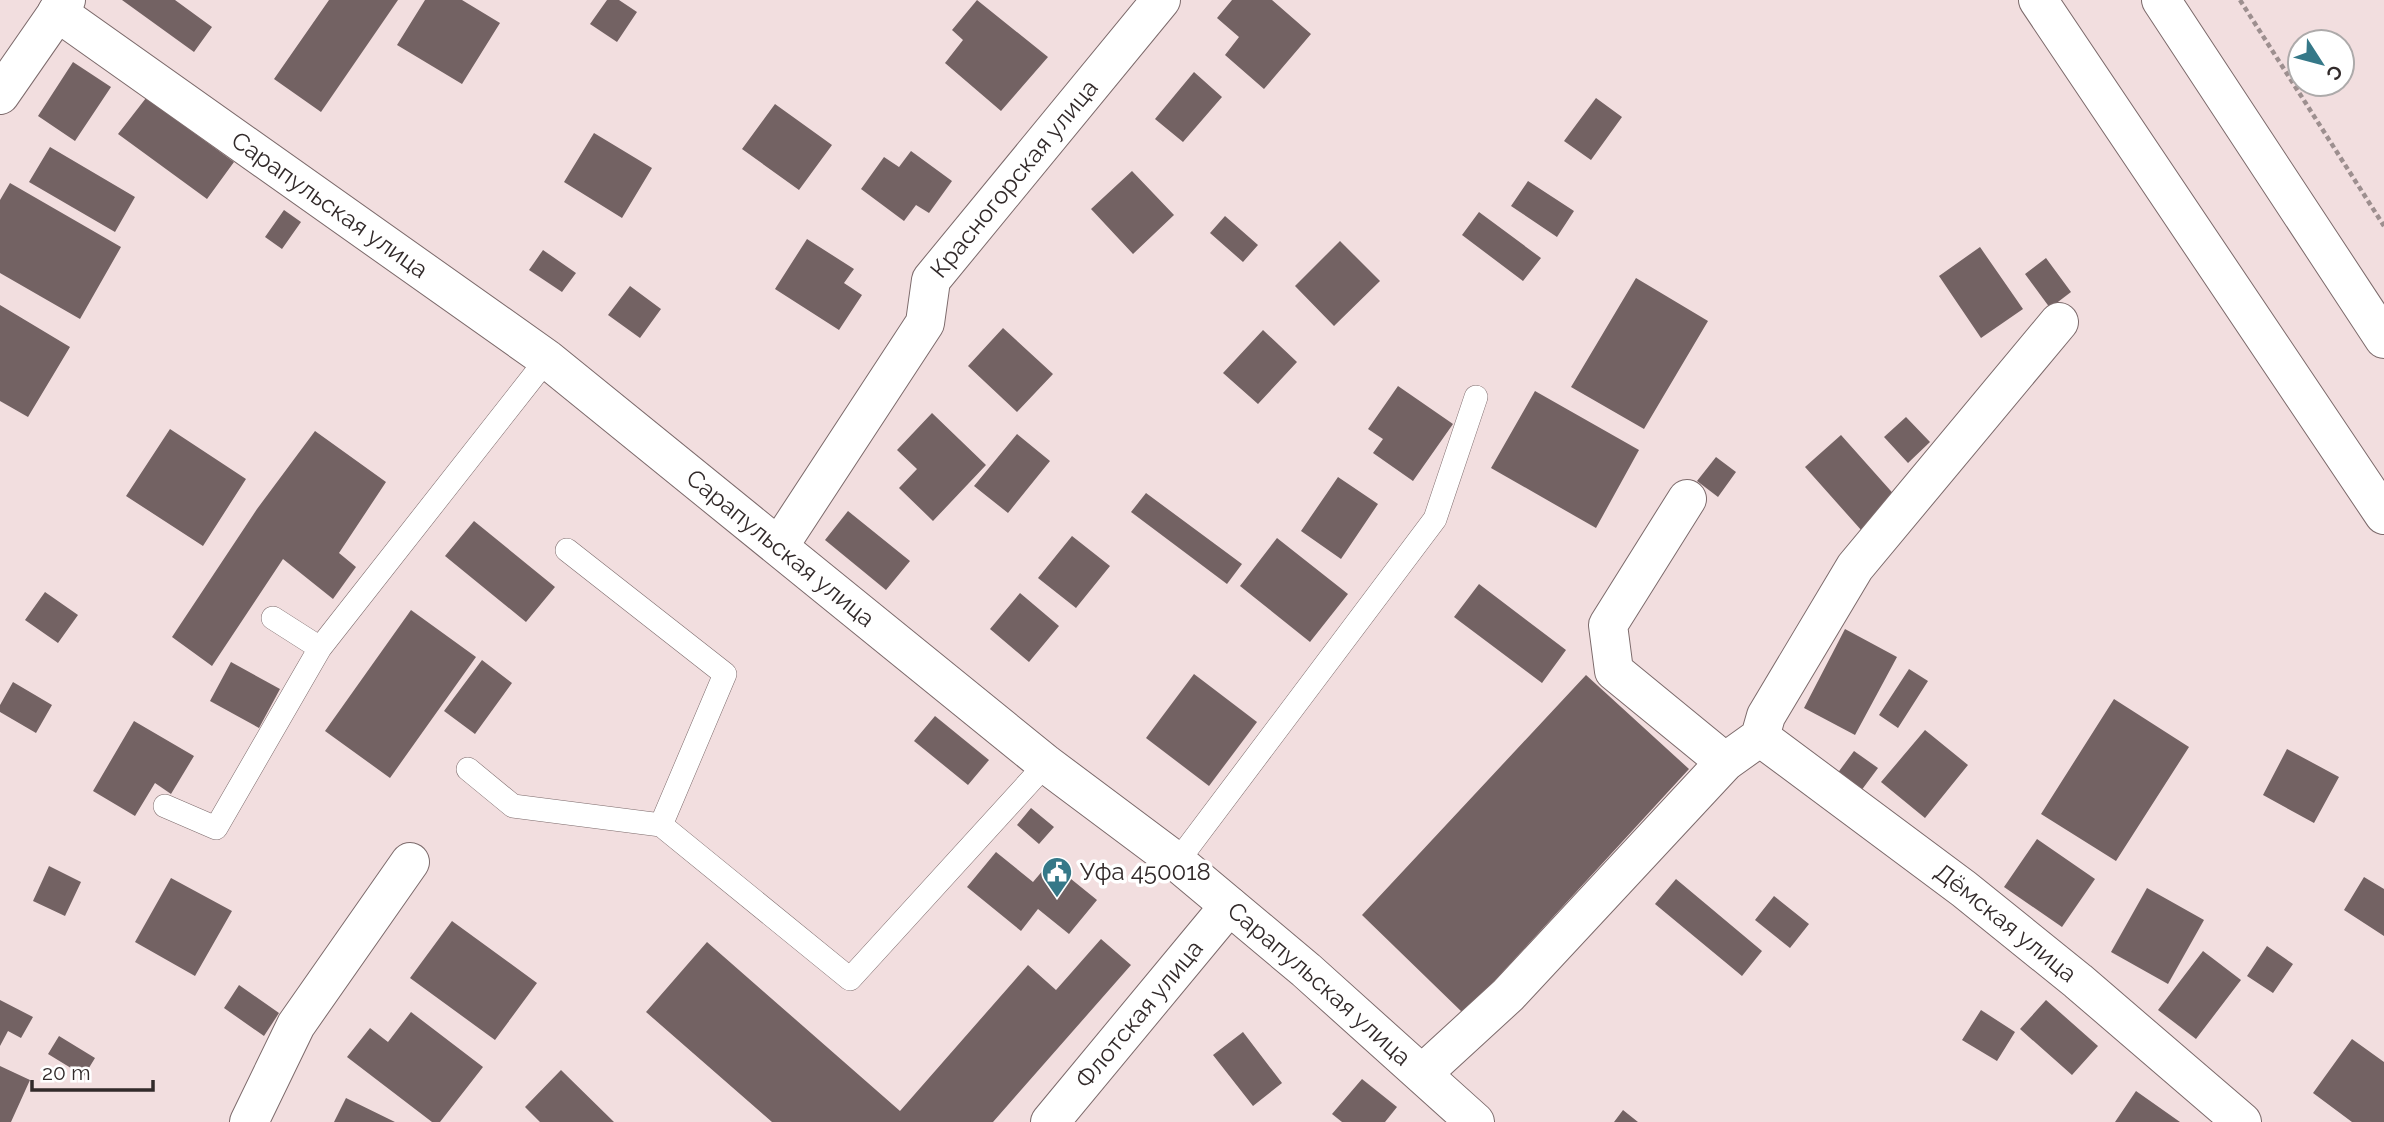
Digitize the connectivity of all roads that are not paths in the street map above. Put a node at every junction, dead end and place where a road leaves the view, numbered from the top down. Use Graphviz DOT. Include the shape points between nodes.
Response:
graph roads {
  1 [pos="1161,0"];
  2 [pos="2038,0"];
  3 [pos="2161,0"];
  4 [pos="62,6"];
  5 [pos="0,95"];
  6 [pos="2059,322"];
  7 [pos="2384,339"];
  8 [pos="547,359"];
  9 [pos="1476,397"];
  10 [pos="1687,499"];
  11 [pos="2384,515"];
  12 [pos="779,546"];
  13 [pos="568,550"];
  14 [pos="273,618"];
  15 [pos="320,648"];
  16 [pos="1760,737"];
  17 [pos="1725,762"];
  18 [pos="1046,764"];
  19 [pos="468,769"];
  20 [pos="165,806"];
  21 [pos="661,825"];
  22 [pos="410,862"];
  23 [pos="1177,862"];
  24 [pos="1228,906"];
  25 [pos="1423,1073"];
  26 [pos="249,1122"];
  27 [pos="1050,1122"];
  28 [pos="1475,1122"];
  29 [pos="2242,1122"];
  1 -- 12 [label="street, Красногорская улица" via="931,280 925,323"];
  2 -- 11 [label="street"];
  3 -- 7 [label="street"];
  4 -- 5 [label="street"];
  4 -- 8 [label="street, Сарапульская улица"];
  6 -- 16 [label="street" via="1855,567 1766,716"];
  8 -- 12 [label="street, Сарапульская улица"];
  8 -- 15 [label="lane"];
  9 -- 23 [label="lane" via="1435,519"];
  10 -- 17 [label="street" via="1608,625 1614,671"];
  12 -- 18 [label="street, Сарапульская улица"];
  13 -- 21 [label="lane" via="725,674"];
  14 -- 15 [label="lane"];
  15 -- 20 [label="lane" via="216,828"];
  16 -- 17 [label="street"];
  16 -- 29 [label="street, Дёмская улица" via="1964,889"];
  17 -- 25 [label="street" via="1508,995"];
  18 -- 21 [label="lane" via="850,979"];
  18 -- 23 [label="street, Сарапульская улица"];
  19 -- 21 [label="lane" via="513,806"];
  22 -- 26 [label="street" via="296,1025"];
  23 -- 24 [label="street, Сарапульская улица"];
  24 -- 25 [label="street, Сарапульская улица"];
  24 -- 27 [label="street, Флотская улица"];
  25 -- 28 [label="street, Сарапульская улица"];
}
